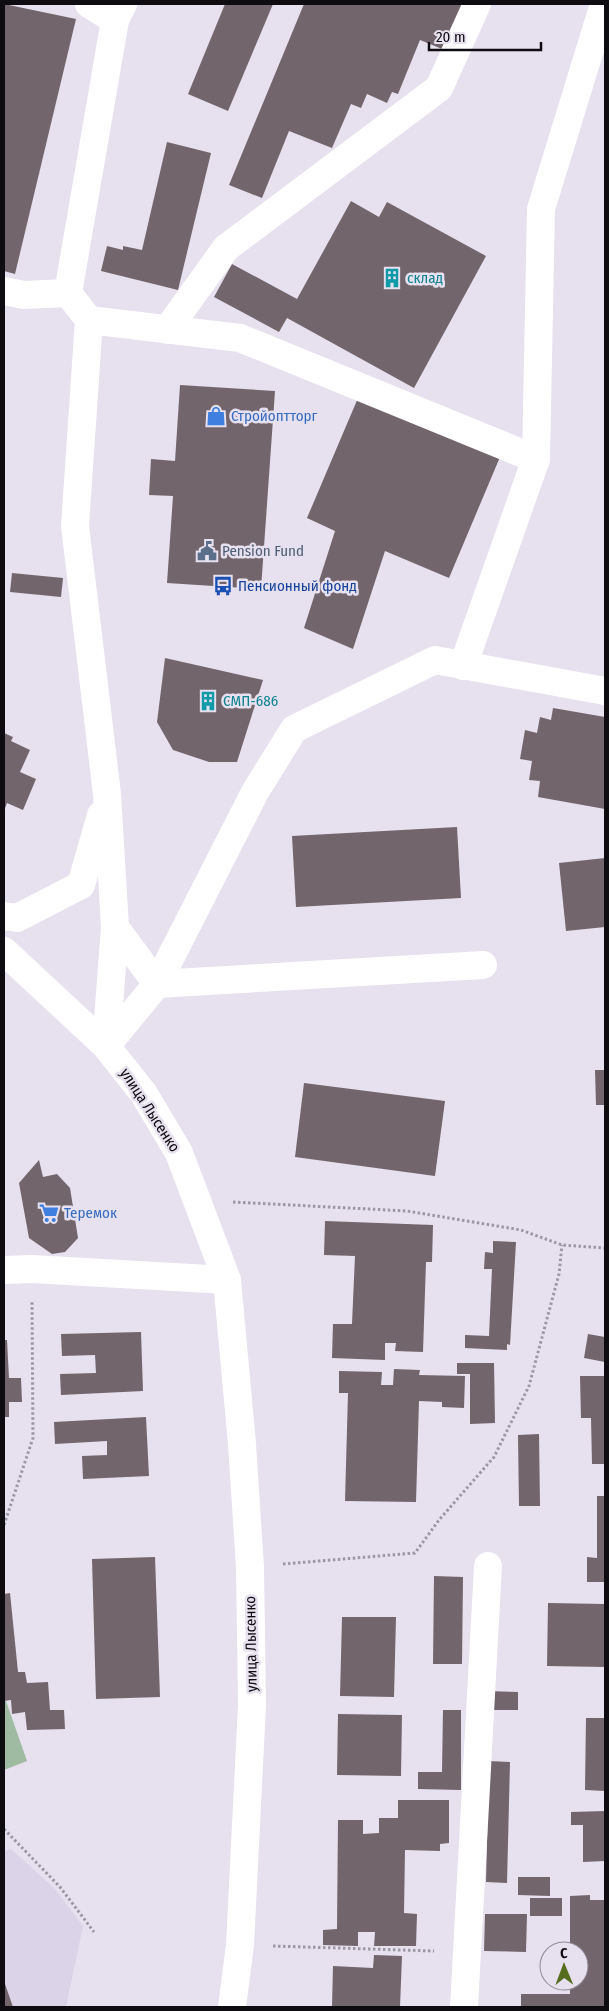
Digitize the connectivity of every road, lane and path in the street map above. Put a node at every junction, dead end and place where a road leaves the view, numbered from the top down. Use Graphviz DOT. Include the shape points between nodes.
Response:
graph roads {
  1 [pos="90,4"];
  2 [pos="477,4"];
  3 [pos="604,4"];
  4 [pos="119,12"];
  5 [pos="4,291"];
  6 [pos="68,293"];
  7 [pos="89,320"];
  8 [pos="167,330"];
  9 [pos="536,459"];
  10 [pos="463,666"];
  11 [pos="605,691"];
  12 [pos="107,794"];
  13 [pos="4,916"];
  14 [pos="115,927"];
  15 [pos="4,950"];
  16 [pos="484,965"];
  17 [pos="157,984"];
  18 [pos="106,1046"];
  19 [pos="198,1200"];
  20 [pos="562,1245"];
  21 [pos="605,1248"];
  22 [pos="4,1255"];
  23 [pos="32,1269"];
  24 [pos="4,1270"];
  25 [pos="227,1280"];
  26 [pos="4,1525"];
  27 [pos="488,1566"];
  28 [pos="250,1567"];
  29 [pos="4,1829"];
  30 [pos="94,1932"];
  31 [pos="240,1945"];
  32 [pos="467,1952"];
  33 [pos="232,2007"];
  34 [pos="464,2007"];
  1 -- 4 [label="main road"];
  2 -- 8 [label="main road" via="439,88 226,248"];
  3 -- 9 [label="main road" via="541,208"];
  4 -- 6 [label="main road"];
  5 -- 6 [label="main road" via="24,295"];
  6 -- 7 [label="main road"];
  7 -- 8 [label="main road"];
  7 -- 12 [label="main road" via="75,526"];
  8 -- 9 [label="main road" via="240,338"];
  9 -- 10 [label="main road"];
  10 -- 11 [label="main road"];
  10 -- 17 [label="main road" via="435,660 294,729 255,792"];
  12 -- 13 [label="main road" via="81,885 17,918"];
  12 -- 14 [label="main road"];
  14 -- 17 [label="main road"];
  14 -- 18 [label="main road"];
  15 -- 18 [label="main road, улица Лысенко"];
  16 -- 17 [label="main road"];
  17 -- 18 [label="main road"];
  18 -- 19 [label="main road, улица Лысенко" via="144,1094 174,1145"];
  19 -- 20 [label="path" via="407,1210 521,1230"];
  19 -- 25 [label="main road, улица Лысенко"];
  20 -- 21 [label="path"];
  20 -- 28 [label="path" via="559,1274 529,1386 494,1457 415,1553"];
  22 -- 23 [label="main road"];
  23 -- 24 [label="main road"];
  23 -- 25 [label="main road"];
  23 -- 26 [label="path" via="33,1438"];
  25 -- 28 [label="main road, улица Лысенко"];
  27 -- 32 [label="main road"];
  28 -- 31 [label="main road, улица Лысенко" via="252,1705"];
  29 -- 30 [label="path" via="60,1886"];
  31 -- 32 [label="path"];
  31 -- 33 [label="main road, улица Лысенко"];
  32 -- 34 [label="main road"];
}
